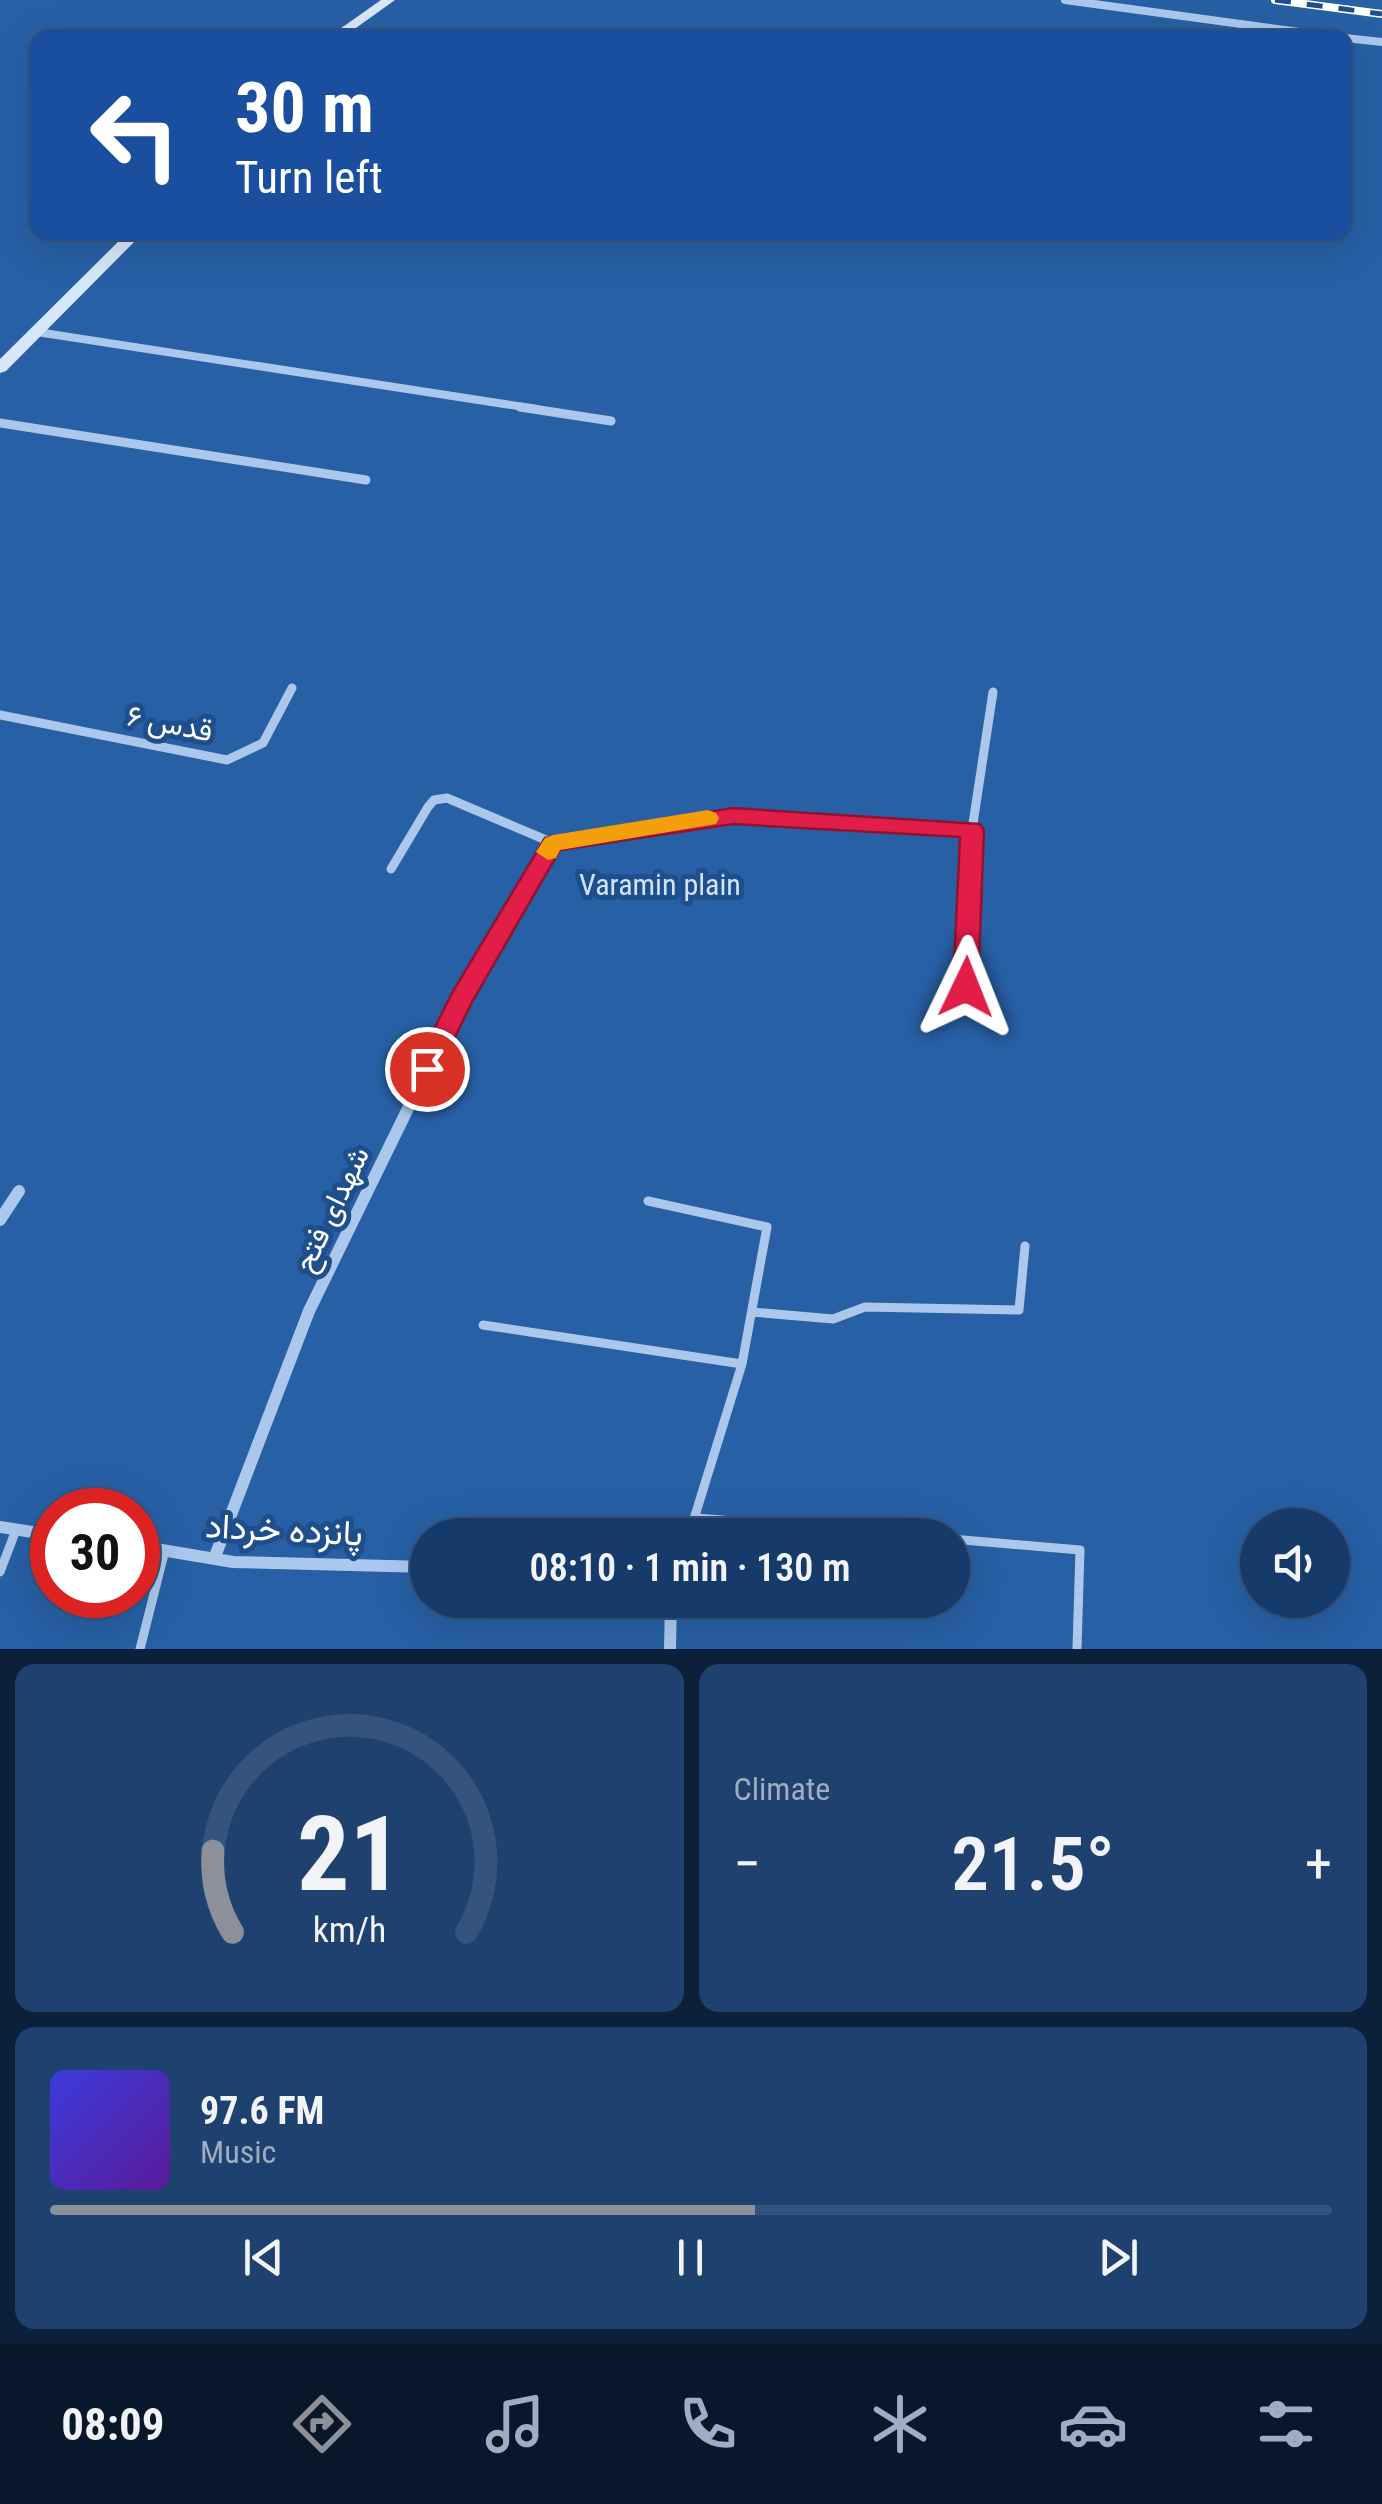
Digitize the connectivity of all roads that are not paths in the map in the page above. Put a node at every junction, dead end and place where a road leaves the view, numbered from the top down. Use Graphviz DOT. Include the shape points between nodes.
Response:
graph roads {
  1 [pos="390,0"];
  2 [pos="1065,0"];
  3 [pos="345,30"];
  4 [pos="1286,30"];
  5 [pos="1352,39"];
  6 [pos="1382,42"];
  7 [pos="129,240"];
  8 [pos="38,332"];
  9 [pos="0,368"];
  10 [pos="611,421"];
  11 [pos="0,423"];
  12 [pos="366,480"];
  13 [pos="292,688"];
  14 [pos="994,692"];
  15 [pos="0,715"];
  16 [pos="972,830"];
  17 [pos="553,844"];
  18 [pos="391,869"];
  19 [pos="966,987"];
  20 [pos="19,1191"];
  21 [pos="648,1202"];
  22 [pos="0,1220"];
  23 [pos="1025,1246"];
  24 [pos="752,1312"];
  25 [pos="483,1326"];
  26 [pos="742,1364"];
  27 [pos="697,1518"];
  28 [pos="0,1528"];
  29 [pos="16,1530"];
  30 [pos="30,1532"];
  31 [pos="970,1541"];
  32 [pos="160,1549"];
  33 [pos="166,1550"];
  34 [pos="214,1558"];
  35 [pos="410,1565"];
  36 [pos="0,1572"];
  37 [pos="670,1618"];
  38 [pos="1077,1648"];
  39 [pos="140,1649"];
  40 [pos="670,1649"];
  1 -- 3 [label="street"];
  2 -- 4 [label="street"];
  5 -- 6 [label="street"];
  7 -- 8 [label="street"];
  8 -- 9 [label="street"];
  8 -- 10 [label="street"];
  11 -- 12 [label="street"];
  13 -- 15 [label="street, قدس ۶" via="266,746 227,760"];
  14 -- 16 [label="street"];
  16 -- 17 [label="street" via="733,816"];
  16 -- 19 [label="street"];
  17 -- 18 [label="street" via="447,798 434,800"];
  17 -- 34 [label="street, شهدای فتح" via="461,1000 309,1311"];
  20 -- 22 [label="street"];
  21 -- 24 [label="lane" via="768,1227"];
  23 -- 24 [label="lane" via="1019,1310 865,1308 834,1320"];
  24 -- 26 [label="lane"];
  25 -- 26 [label="lane"];
  26 -- 27 [label="lane"];
  28 -- 29 [label="street"];
  29 -- 30 [label="street"];
  29 -- 36 [label="lane"];
  31 -- 38 [label="lane" via="1080,1550"];
  32 -- 33 [label="street, پانزده خرداد"];
  33 -- 34 [label="street, پانزده خرداد"];
  33 -- 39 [label="lane"];
  34 -- 35 [label="street, پانزده خرداد"];
  37 -- 40 [label="street"];
}
